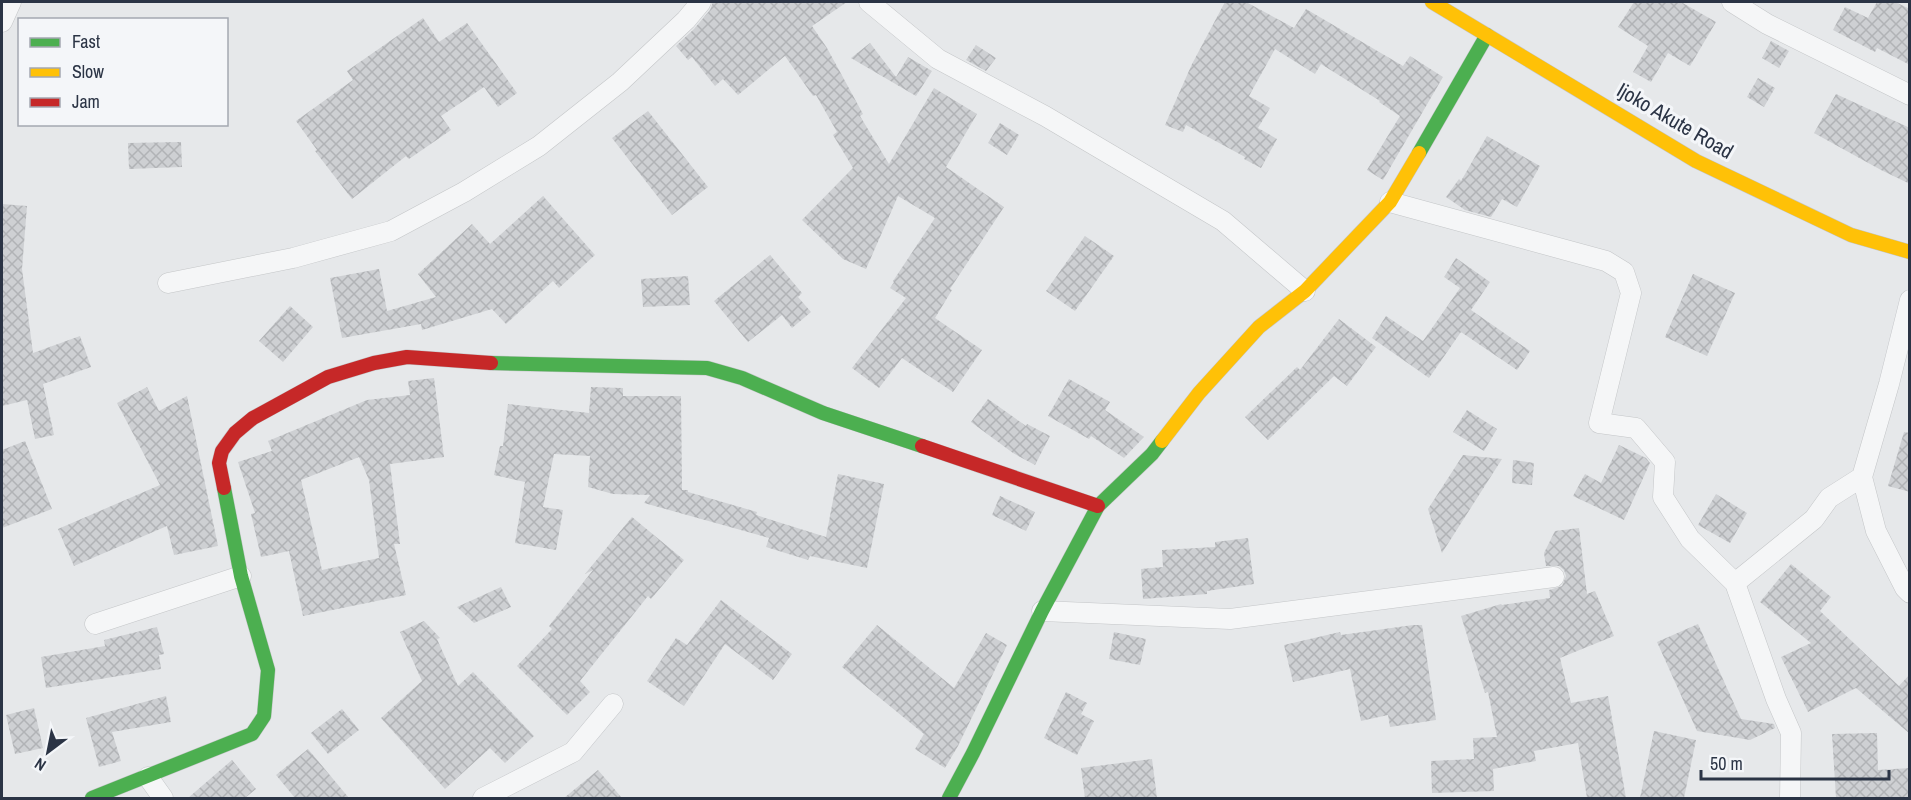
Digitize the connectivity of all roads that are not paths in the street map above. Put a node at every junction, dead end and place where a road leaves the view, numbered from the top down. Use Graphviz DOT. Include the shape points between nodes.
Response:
graph roads {
  1 [pos="11,2"];
  2 [pos="701,2"];
  3 [pos="869,2"];
  4 [pos="1432,2"];
  5 [pos="1732,2"];
  6 [pos="1458,8"];
  7 [pos="2,22"];
  8 [pos="1487,34"];
  9 [pos="1910,95"];
  10 [pos="1390,202"];
  11 [pos="1910,252"];
  12 [pos="168,283"];
  13 [pos="1305,291"];
  14 [pos="1910,300"];
  15 [pos="1862,477"];
  16 [pos="1098,506"];
  17 [pos="241,576"];
  18 [pos="1554,577"];
  19 [pos="1735,584"];
  20 [pos="1910,593"];
  21 [pos="1042,611"];
  22 [pos="95,624"];
  23 [pos="613,704"];
  24 [pos="148,777"];
  25 [pos="92,798"];
  26 [pos="163,798"];
  27 [pos="483,798"];
  28 [pos="949,798"];
  29 [pos="1790,798"];
  1 -- 7 [label="street"];
  2 -- 12 [label="street" via="620,82 539,146 391,231 293,258"];
  3 -- 13 [label="street" via="938,59 1045,116 1223,221"];
  4 -- 6 [label="street, Ijoko Akute Road"];
  5 -- 9 [label="street" via="1767,24"];
  6 -- 8 [label="street, Ijoko Akute Road"];
  8 -- 10 [label="street"];
  8 -- 11 [label="street, Ijoko Akute Road" via="1696,161 1851,235"];
  10 -- 13 [label="street"];
  10 -- 19 [label="street" via="1606,261 1624,272 1631,293 1599,423 1636,428 1665,462 1663,497 1690,539"];
  13 -- 16 [label="street" via="1259,327 1199,393 1152,454"];
  14 -- 15 [label="street"];
  15 -- 19 [label="street" via="1829,498 1814,519"];
  15 -- 20 [label="street" via="1876,531"];
  16 -- 17 [label="street" via="707,368 515,365 407,357 328,377 254,418 235,433 219,463"];
  16 -- 21 [label="street"];
  17 -- 22 [label="street"];
  17 -- 24 [label="street" via="268,670 264,716 252,734"];
  18 -- 21 [label="street" via="1230,619"];
  19 -- 29 [label="street" via="1791,733"];
  21 -- 28 [label="street"];
  23 -- 27 [label="street" via="573,752"];
  24 -- 25 [label="street"];
  24 -- 26 [label="street"];
}
